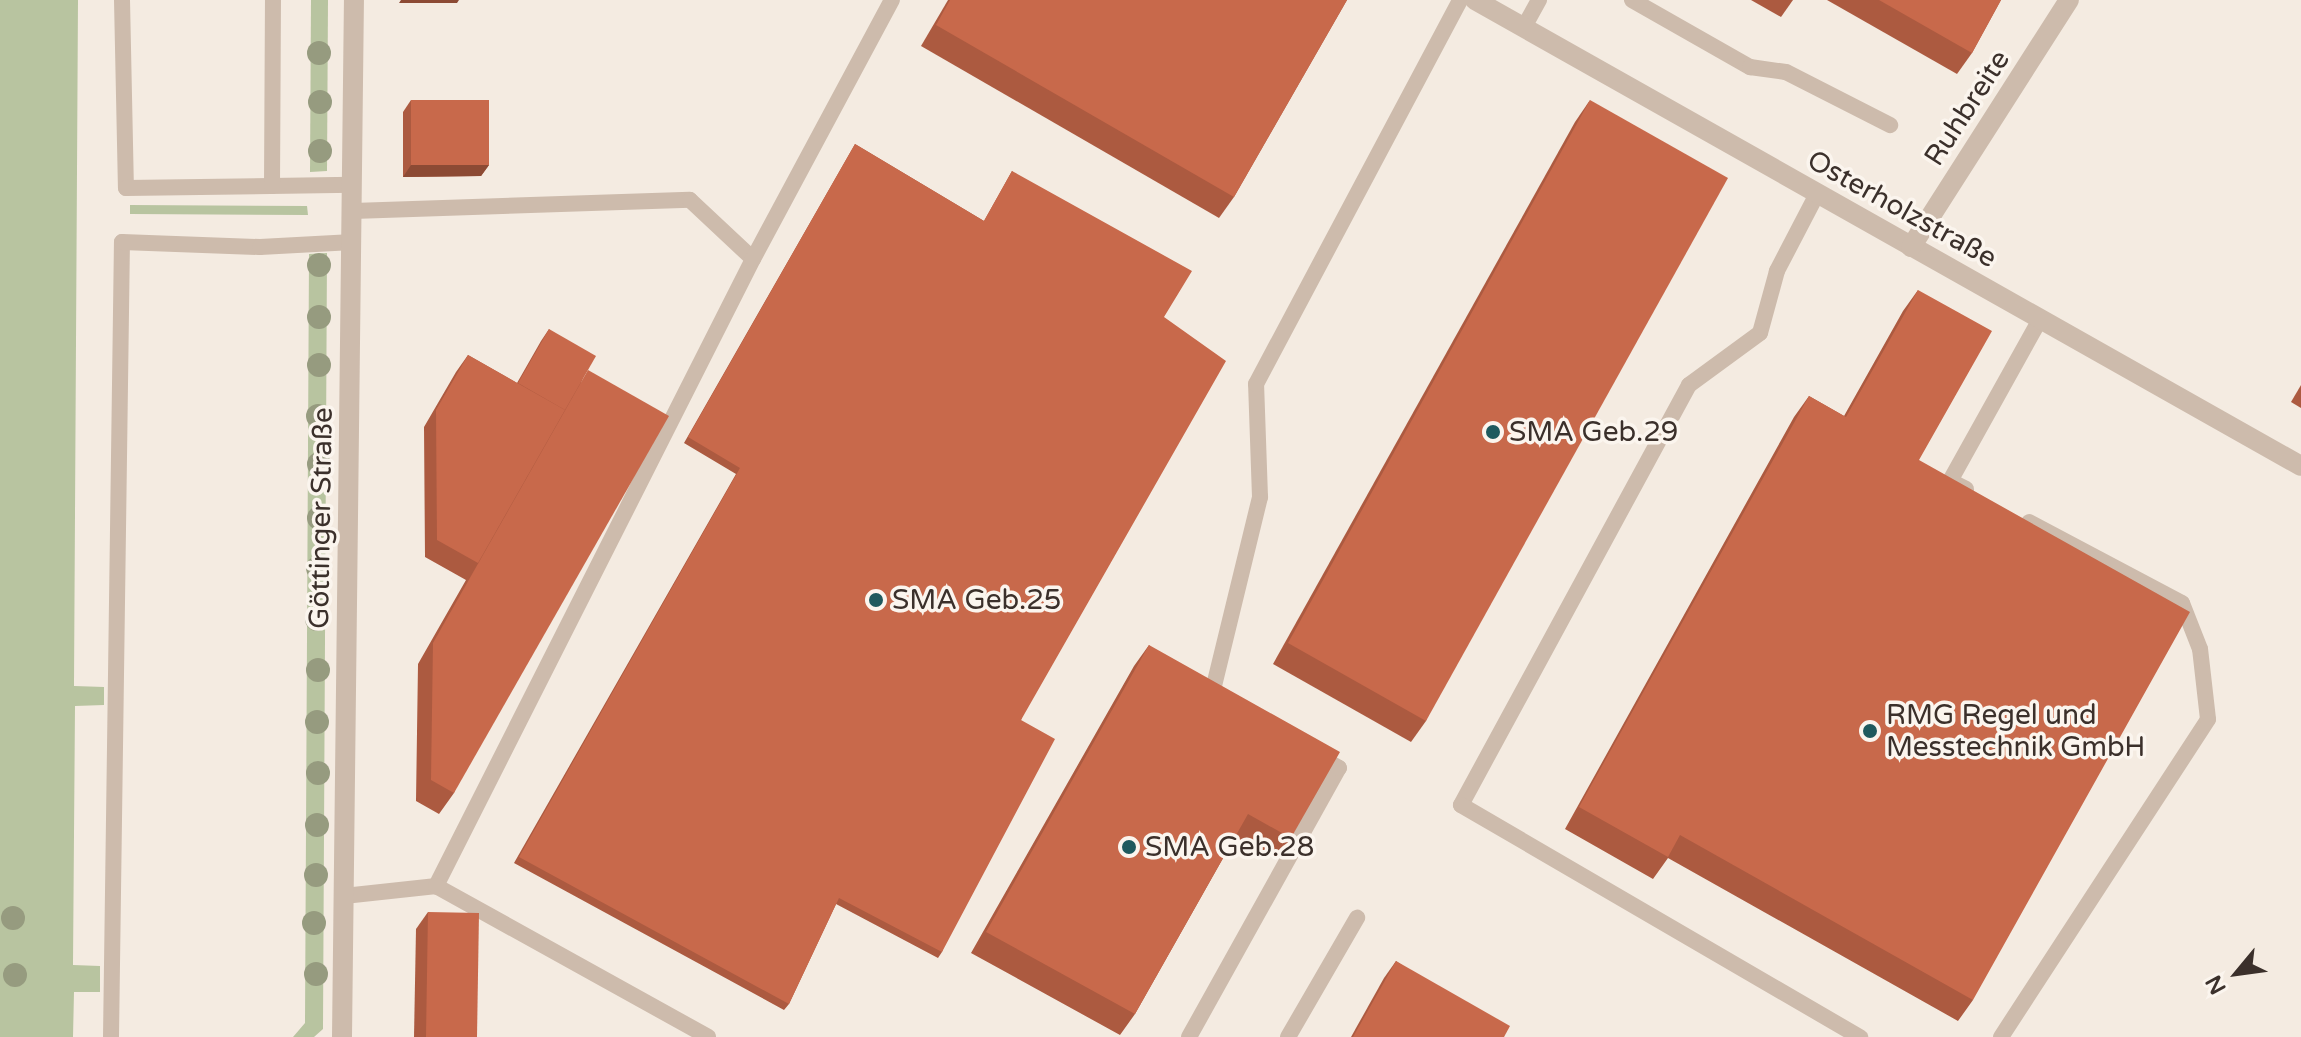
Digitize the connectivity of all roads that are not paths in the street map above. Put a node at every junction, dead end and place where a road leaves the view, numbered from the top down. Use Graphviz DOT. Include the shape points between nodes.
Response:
graph roads {
  1 [pos="122,0"];
  2 [pos="273,0"];
  3 [pos="354,0"];
  4 [pos="892,0"];
  5 [pos="1460,0"];
  6 [pos="1475,0"];
  7 [pos="1539,0"];
  8 [pos="1632,0"];
  9 [pos="2069,0"];
  10 [pos="1524,27"];
  11 [pos="1890,125"];
  12 [pos="353,185"];
  13 [pos="272,186"];
  14 [pos="1817,194"];
  15 [pos="353,211"];
  16 [pos="353,242"];
  17 [pos="1911,247"];
  18 [pos="753,259"];
  19 [pos="2040,319"];
  20 [pos="2301,466"];
  21 [pos="1977,495"];
  22 [pos="2018,517"];
  23 [pos="1238,709"];
  24 [pos="1301,746"];
  25 [pos="436,886"];
  26 [pos="344,896"];
  27 [pos="1357,918"];
  28 [pos="111,1037"];
  29 [pos="342,1037"];
  30 [pos="708,1037"];
  31 [pos="1189,1037"];
  32 [pos="1288,1037"];
  33 [pos="1860,1037"];
  34 [pos="2001,1037"];
  1 -- 13 [label="lane" via="126,188"];
  2 -- 13 [label="lane"];
  3 -- 12 [label="street, Göttinger Straße"];
  4 -- 18 [label="lane"];
  5 -- 23 [label="lane" via="1256,384 1260,497 1212,694"];
  6 -- 10 [label="street, Osterholzstraße"];
  7 -- 10 [label="lane"];
  8 -- 11 [label="lane" via="1750,67 1786,72"];
  9 -- 17 [label="street, Ruhbreite"];
  10 -- 14 [label="street, Osterholzstraße"];
  12 -- 13 [label="lane"];
  12 -- 15 [label="street, Göttinger Straße"];
  14 -- 17 [label="street, Osterholzstraße"];
  14 -- 33 [label="lane" via="1777,271 1760,333 1689,385 1461,805"];
  15 -- 16 [label="street, Göttinger Straße"];
  15 -- 18 [label="lane" via="690,200"];
  16 -- 26 [label="street, Göttinger Straße"];
  16 -- 28 [label="lane" via="260,247 122,242"];
  17 -- 19 [label="street, Osterholzstraße"];
  18 -- 25 [label="lane"];
  19 -- 20 [label="street, Osterholzstraße"];
  19 -- 21 [label="lane" via="1950,481"];
  22 -- 34 [label="lane" via="2182,603 2200,649 2208,719"];
  24 -- 31 [label="lane" via="1339,768"];
  25 -- 26 [label="lane"];
  25 -- 30 [label="lane"];
  26 -- 29 [label="street, Göttinger Straße"];
  27 -- 32 [label="lane"];
}
